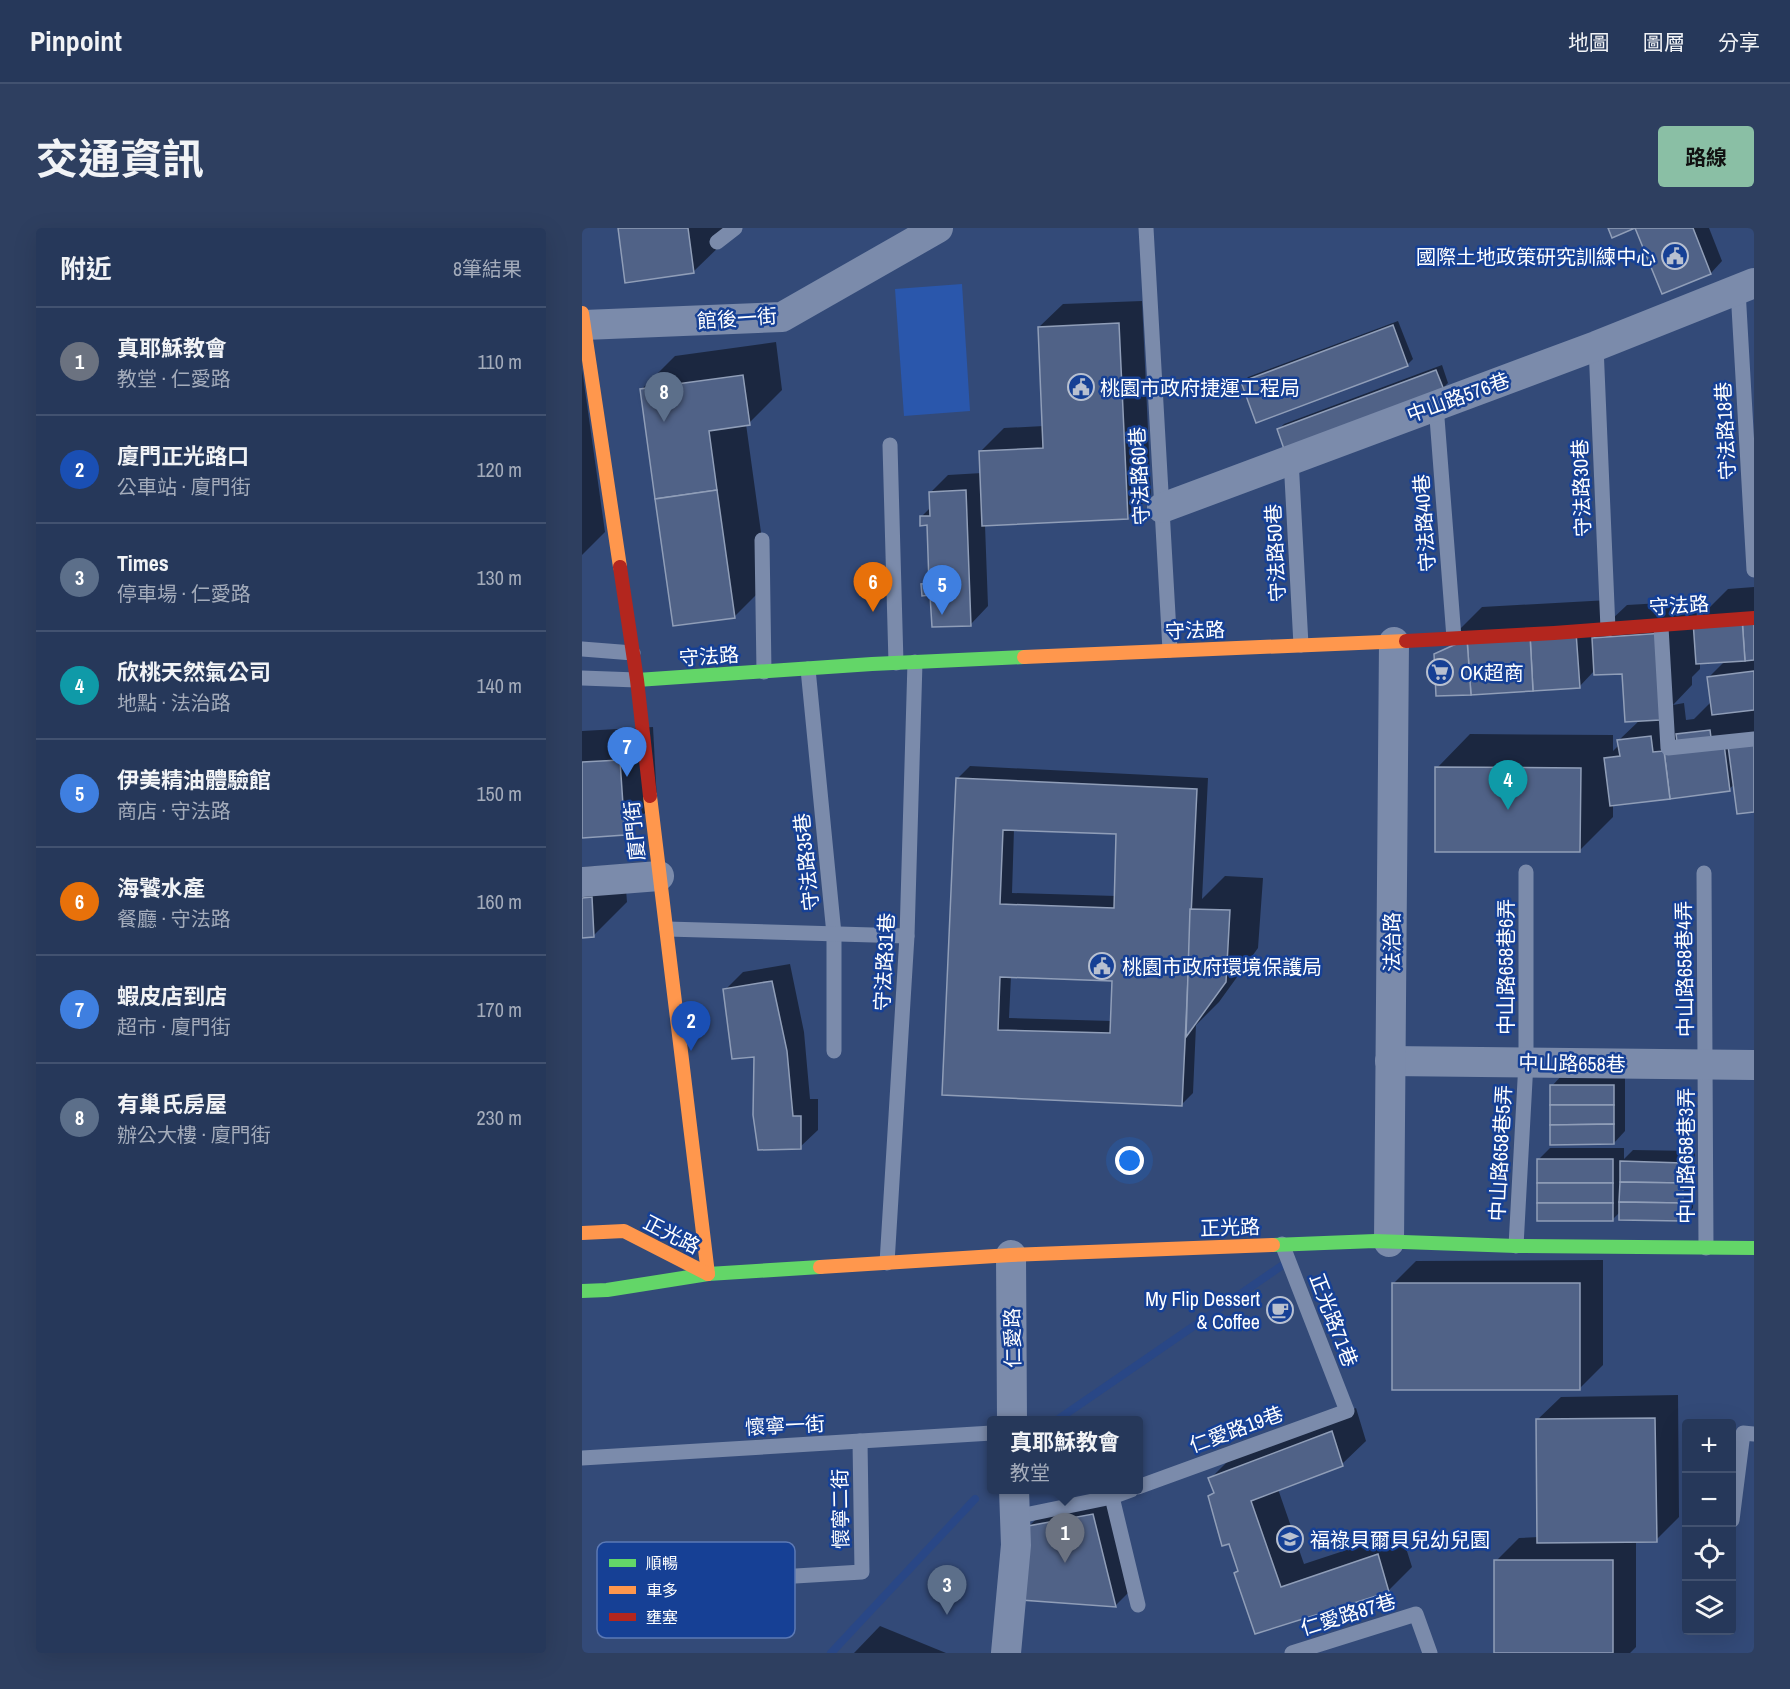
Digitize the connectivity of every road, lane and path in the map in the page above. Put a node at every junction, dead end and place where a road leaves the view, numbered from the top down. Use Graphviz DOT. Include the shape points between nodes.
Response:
graph roads {
  1 [pos="735,228"];
  2 [pos="938,228"];
  3 [pos="1146,228"];
  4 [pos="717,242"];
  5 [pos="1746,287"];
  6 [pos="583,321"];
  7 [pos="1596,346"];
  8 [pos="1436,405"];
  9 [pos="890,445"];
  10 [pos="1291,459"];
  11 [pos="1162,508"];
  12 [pos="762,540"];
  13 [pos="1754,570"];
  14 [pos="1754,618"];
  15 [pos="1661,627"];
  16 [pos="1608,629"];
  17 [pos="1454,638"];
  18 [pos="1394,642"];
  19 [pos="1301,645"];
  20 [pos="582,649"];
  21 [pos="1170,650"];
  22 [pos="633,652"];
  23 [pos="915,662"];
  24 [pos="896,663"];
  25 [pos="808,669"];
  26 [pos="764,672"];
  27 [pos="582,678"];
  28 [pos="637,680"];
  29 [pos="1754,739"];
  30 [pos="1526,872"];
  31 [pos="1704,873"];
  32 [pos="659,876"];
  33 [pos="582,882"];
  34 [pos="667,929"];
  35 [pos="834,934"];
  36 [pos="907,936"];
  37 [pos="834,1051"];
  38 [pos="1390,1061"];
  39 [pos="1526,1062"];
  40 [pos="1707,1064"];
  41 [pos="1754,1065"];
  42 [pos="582,1233"];
  43 [pos="1389,1242"];
  44 [pos="1282,1244"];
  45 [pos="1516,1246"];
  46 [pos="1706,1248"];
  47 [pos="1754,1248"];
  48 [pos="1011,1255"];
  49 [pos="887,1263"];
  50 [pos="708,1274"];
  51 [pos="582,1291"];
  52 [pos="1347,1411"];
  53 [pos="1012,1416"];
  54 [pos="987,1433"];
  55 [pos="1754,1434"];
  56 [pos="860,1441"];
  57 [pos="582,1458"];
  58 [pos="1736,1484"];
  59 [pos="1143,1485"];
  60 [pos="1120,1494"];
  61 [pos="1112,1497"];
  62 [pos="1015,1503"];
  63 [pos="795,1576"];
  64 [pos="1137,1605"];
  65 [pos="1006,1653"];
  66 [pos="1292,1653"];
  67 [pos="1430,1653"];
  1 -- 4 [label="lane"];
  2 -- 6 [label="street, 館後一街" via="782,317"];
  3 -- 11 [label="lane, 守法路60巷"];
  5 -- 7 [label="street, 中山路576巷"];
  5 -- 13 [label="lane, 守法路18巷"];
  6 -- 22 [label="street, 廈門街"];
  7 -- 8 [label="street, 中山路576巷"];
  7 -- 16 [label="lane, 守法路30巷"];
  8 -- 10 [label="street, 中山路576巷"];
  8 -- 17 [label="lane, 守法路40巷"];
  9 -- 24 [label="lane"];
  10 -- 11 [label="street, 中山路576巷"];
  10 -- 19 [label="lane, 守法路50巷"];
  11 -- 21 [label="lane, 守法路60巷"];
  12 -- 26 [label="lane"];
  14 -- 15 [label="street, 守法路"];
  15 -- 16 [label="street, 守法路"];
  15 -- 29 [label="lane" via="1668,748"];
  16 -- 17 [label="street, 守法路"];
  17 -- 18 [label="street, 守法路"];
  18 -- 19 [label="street, 守法路"];
  18 -- 38 [label="street, 法治路"];
  19 -- 21 [label="street, 守法路"];
  20 -- 22 [label="lane"];
  21 -- 23 [label="street, 守法路"];
  22 -- 28 [label="street, 廈門街"];
  23 -- 24 [label="street, 守法路"];
  23 -- 36 [label="lane, 守法路31巷"];
  24 -- 25 [label="street, 守法路"];
  25 -- 26 [label="street, 守法路"];
  25 -- 35 [label="lane, 守法路35巷"];
  26 -- 28 [label="street, 守法路"];
  27 -- 28 [label="lane"];
  28 -- 32 [label="street, 廈門街"];
  30 -- 39 [label="lane, 中山路658巷6弄"];
  31 -- 40 [label="lane, 中山路658巷4弄"];
  32 -- 33 [label="street"];
  32 -- 34 [label="street, 廈門街"];
  34 -- 35 [label="lane"];
  34 -- 50 [label="street, 廈門街"];
  35 -- 36 [label="lane"];
  35 -- 37 [label="lane, 守法路35巷"];
  36 -- 49 [label="lane, 守法路31巷"];
  38 -- 39 [label="street, 中山路658巷"];
  38 -- 43 [label="street, 法治路"];
  39 -- 40 [label="street, 中山路658巷"];
  39 -- 45 [label="lane, 中山路658巷5弄"];
  40 -- 41 [label="street, 中山路658巷"];
  40 -- 46 [label="lane, 中山路658巷3弄"];
  42 -- 50 [label="street, 正光路" via="624,1231"];
  43 -- 44 [label="street, 正光路"];
  43 -- 45 [label="street, 正光路"];
  44 -- 48 [label="street, 正光路"];
  44 -- 52 [label="lane, 正光路71巷"];
  45 -- 46 [label="street, 正光路"];
  46 -- 47 [label="street, 正光路"];
  48 -- 49 [label="street, 正光路"];
  48 -- 53 [label="street, 仁愛路"];
  49 -- 50 [label="street, 正光路"];
  50 -- 51 [label="street, 正光路"];
  52 -- 59 [label="lane, 仁愛路19巷"];
  54 -- 56 [label="lane, 懷寧一街"];
  55 -- 58 [label="lane" via="1743,1433"];
  56 -- 57 [label="lane, 懷寧一街"];
  56 -- 63 [label="lane, 懷寧二街" via="861,1572"];
  60 -- 61 [label="lane"];
  61 -- 62 [label="lane"];
  61 -- 64 [label="lane"];
  62 -- 65 [label="street" via="1016,1545"];
  66 -- 67 [label="lane, 仁愛路87巷" via="1416,1614"];
}
